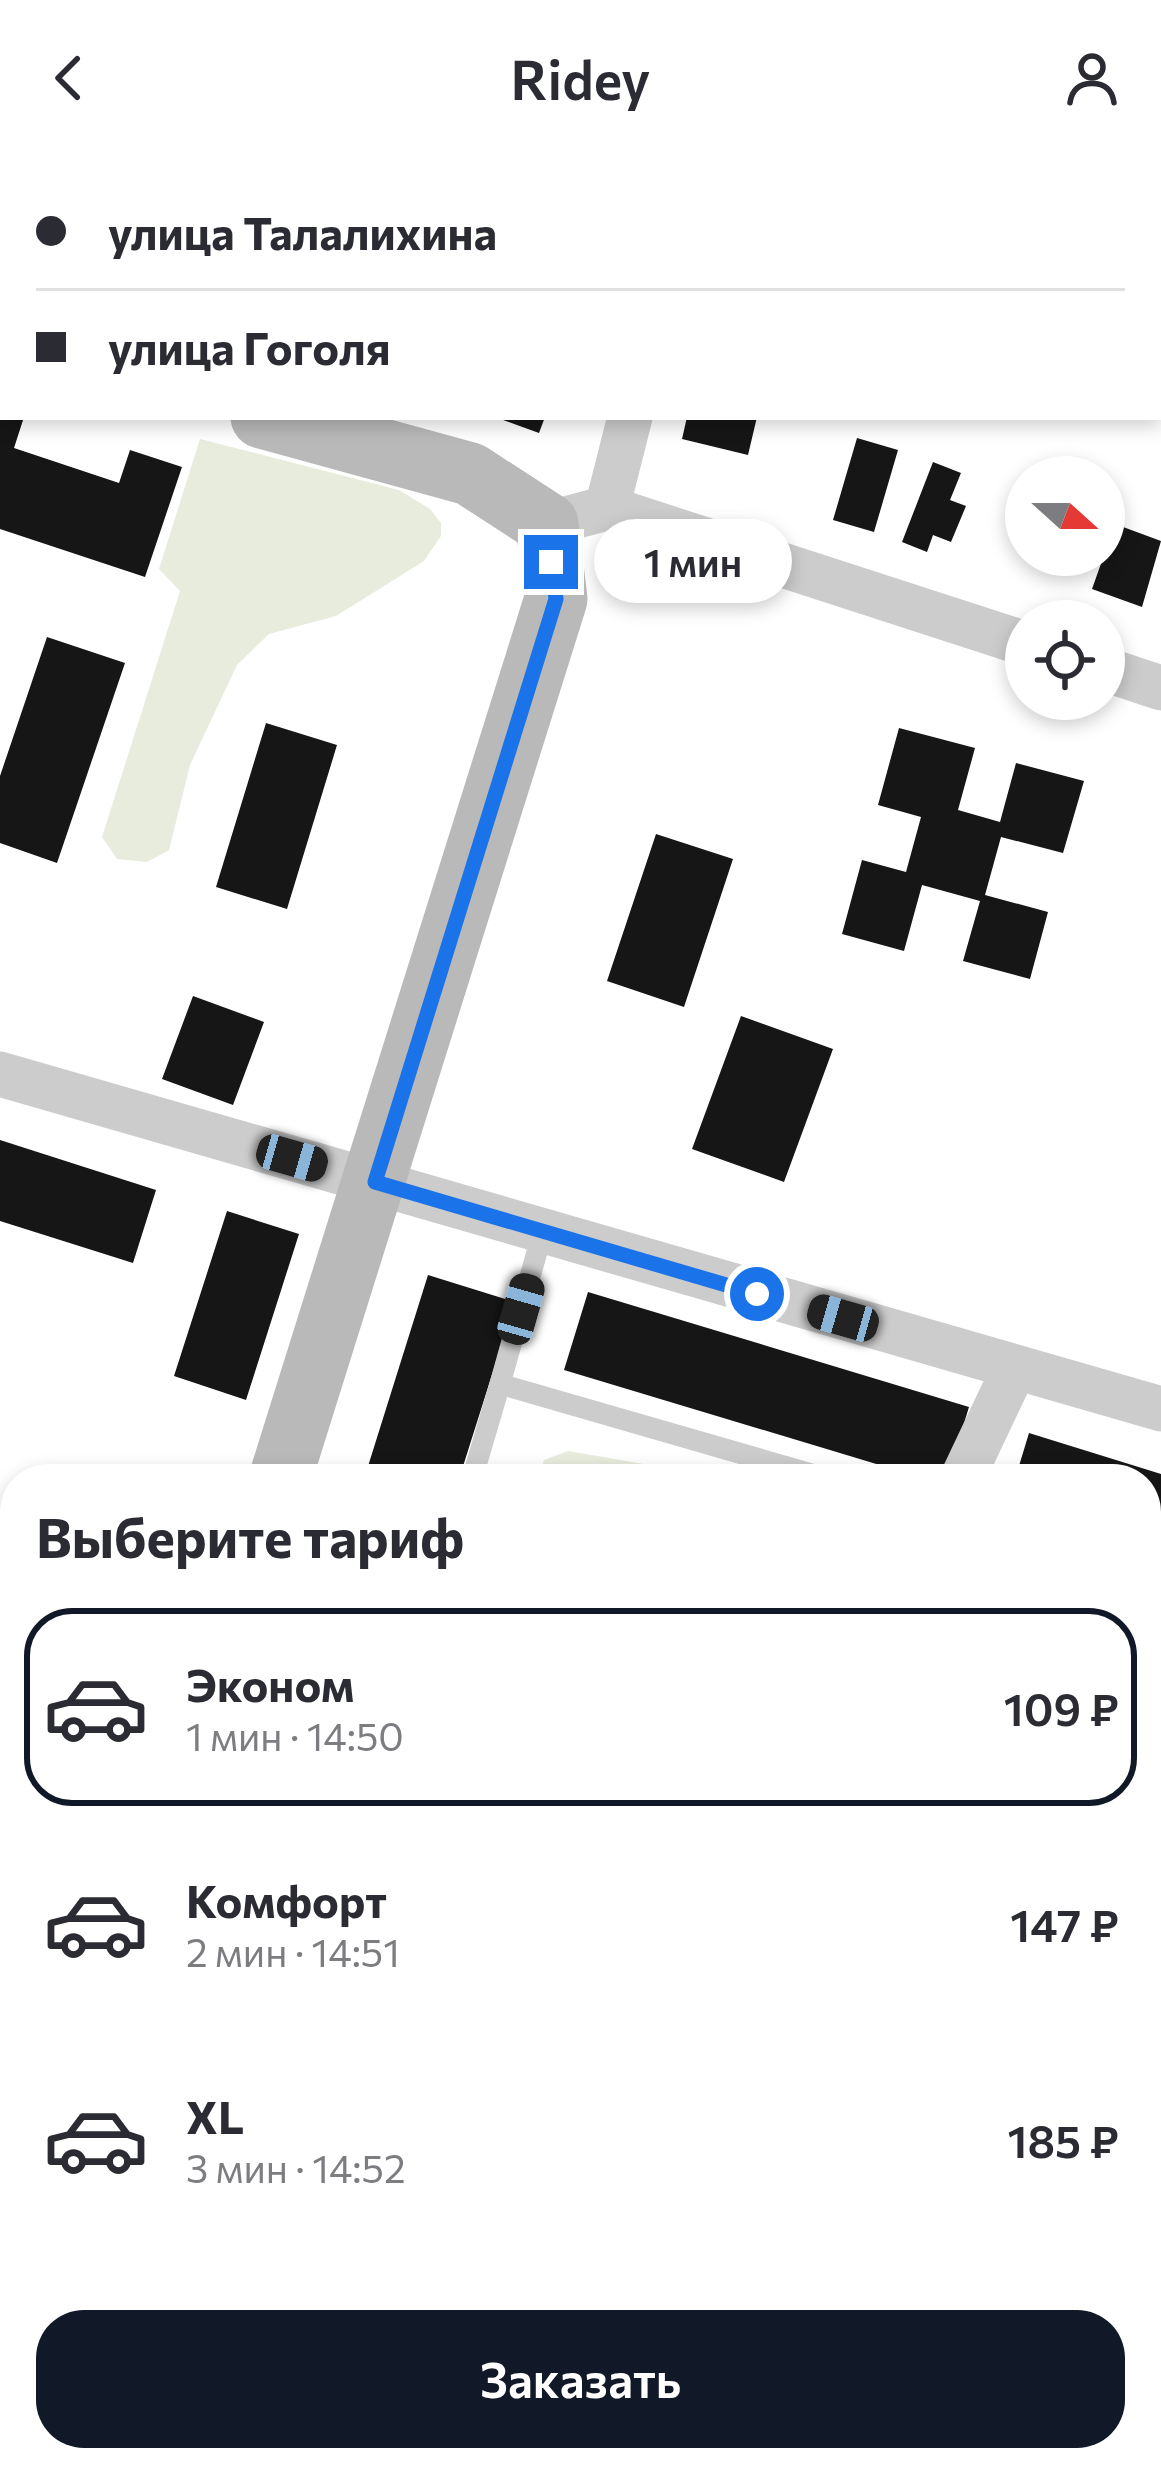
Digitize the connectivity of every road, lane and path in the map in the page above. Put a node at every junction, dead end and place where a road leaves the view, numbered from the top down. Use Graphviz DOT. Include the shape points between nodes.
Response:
graph roads {
  1 [pos="273,420"];
  2 [pos="630,420"];
  3 [pos="607,508"];
  4 [pos="547,524"];
  5 [pos="1005,637"];
  6 [pos="1125,676"];
  7 [pos="1161,688"];
  8 [pos="0,1074"];
  9 [pos="375,1182"];
  10 [pos="542,1234"];
  11 [pos="1016,1367"];
  12 [pos="500,1384"];
  13 [pos="1161,1409"];
  14 [pos="285,1464"];
  15 [pos="476,1464"];
  16 [pos="777,1464"];
  17 [pos="969,1464"];
  1 -- 4 [label="street" via="470,473"];
  2 -- 3 [label="street"];
  3 -- 4 [label="street"];
  3 -- 5 [label="street"];
  4 -- 9 [label="street" via="556,599"];
  6 -- 7 [label="street"];
  8 -- 9 [label="street"];
  9 -- 10 [label="street"];
  9 -- 14 [label="street"];
  10 -- 11 [label="street"];
  10 -- 12 [label="lane"];
  11 -- 13 [label="street"];
  11 -- 17 [label="street"];
  12 -- 15 [label="lane"];
  12 -- 16 [label="lane"];
}
